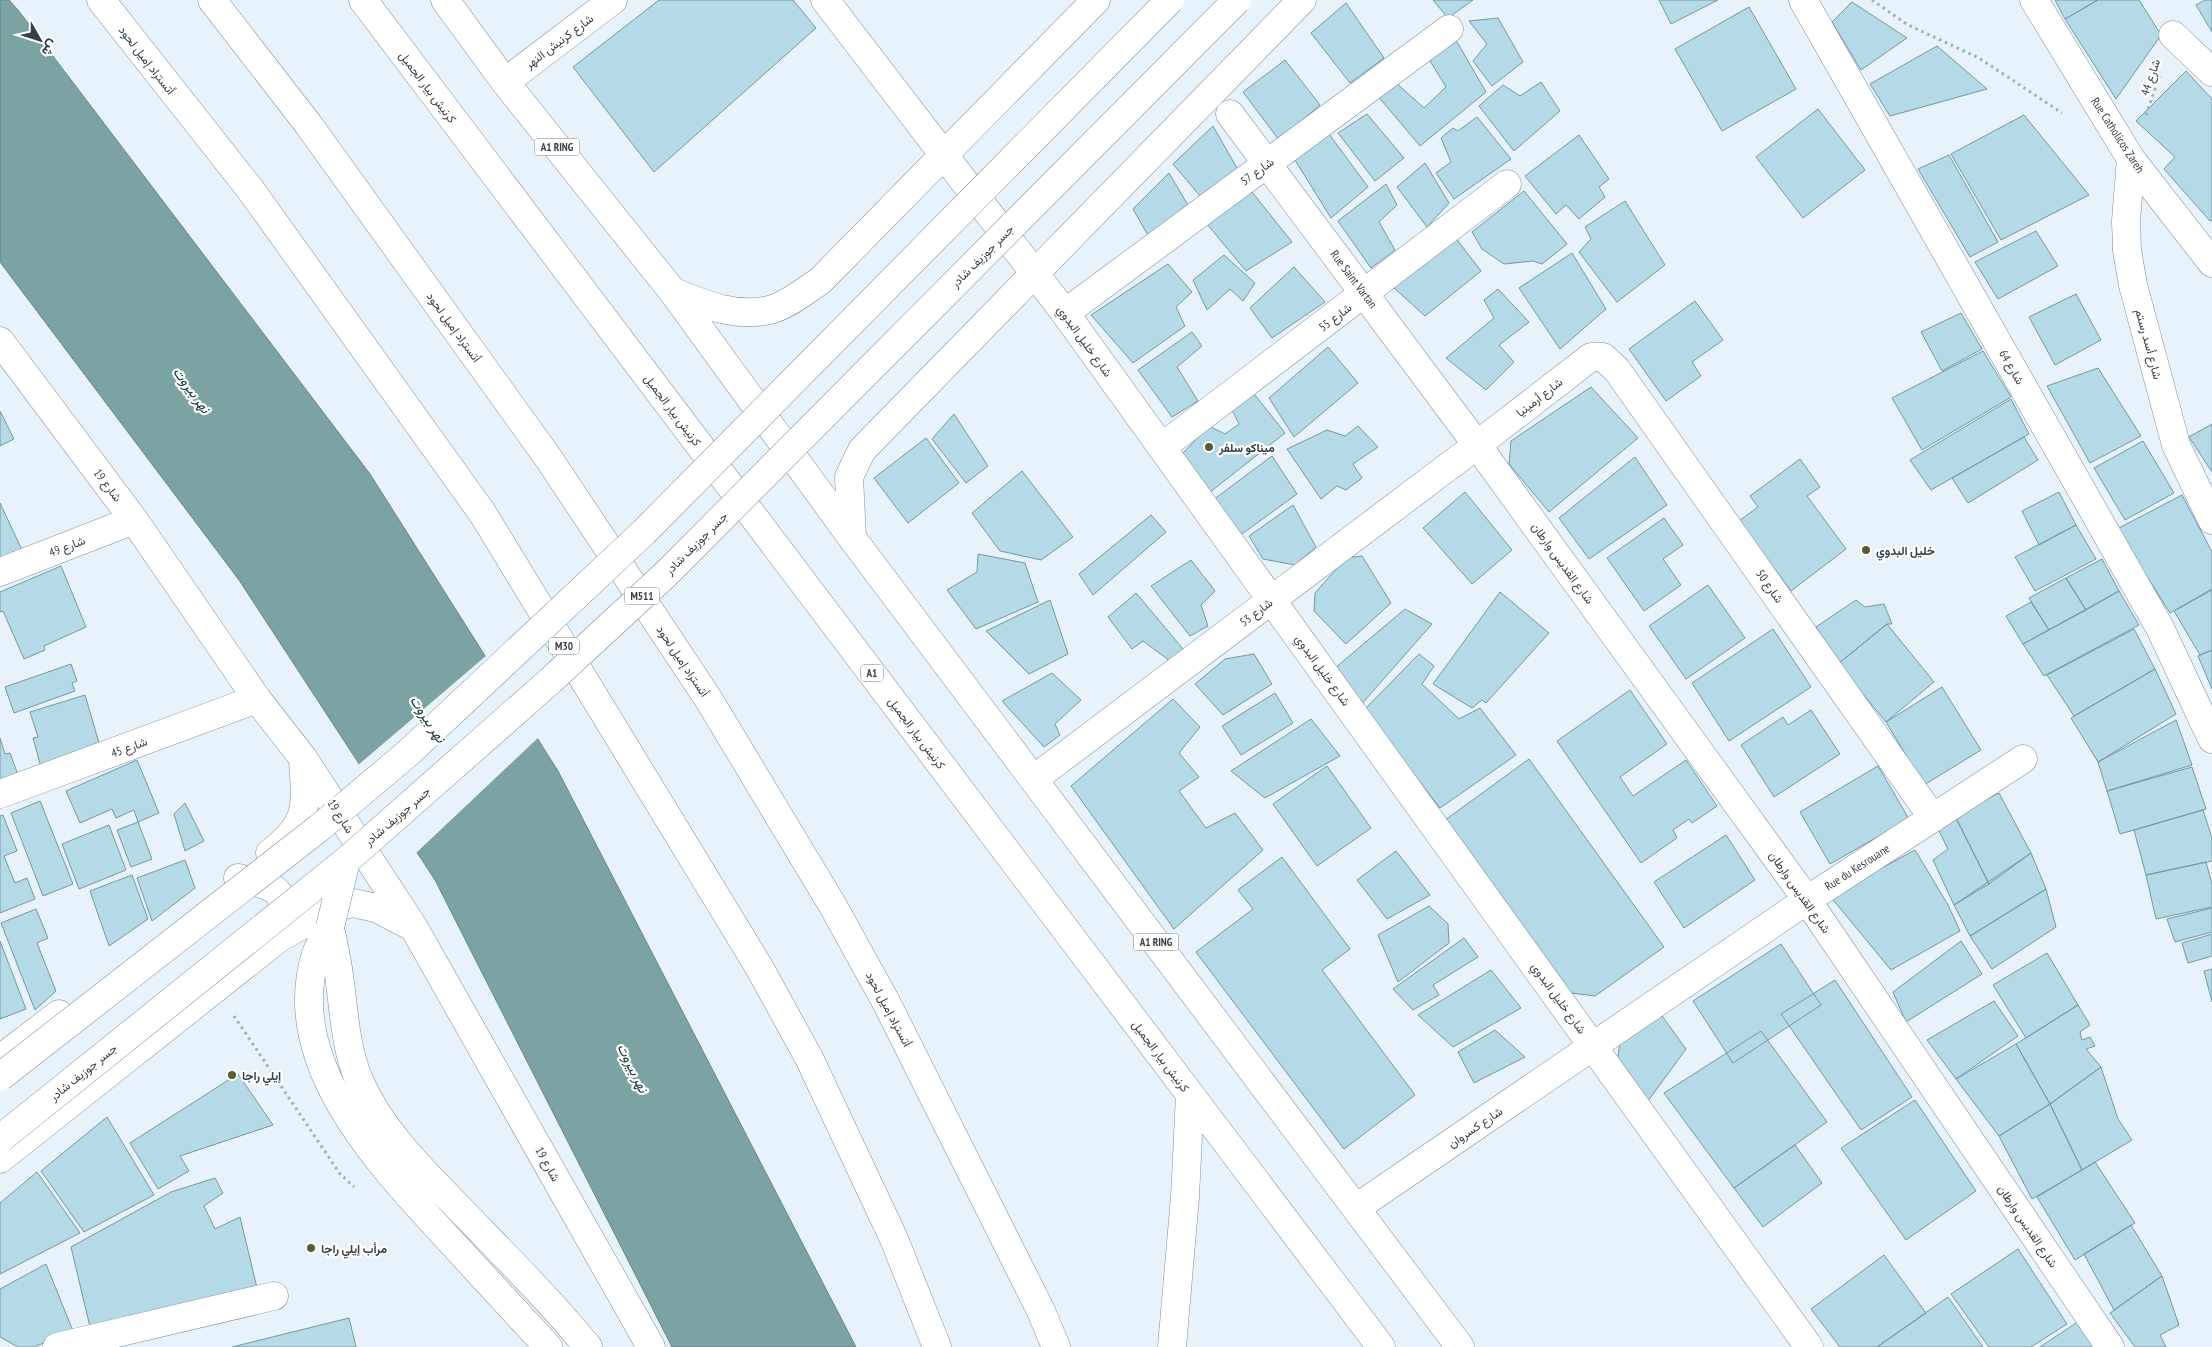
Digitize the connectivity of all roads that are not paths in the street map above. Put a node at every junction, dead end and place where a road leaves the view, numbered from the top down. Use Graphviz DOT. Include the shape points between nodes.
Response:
graph roads {
  1 [pos="101,0"];
  2 [pos="212,0"];
  3 [pos="362,0"];
  4 [pos="446,0"];
  5 [pos="613,0"];
  6 [pos="825,0"];
  7 [pos="1096,0"];
  8 [pos="1170,0"];
  9 [pos="1237,0"];
  10 [pos="1302,0"];
  11 [pos="1803,0"];
  12 [pos="2034,0"];
  13 [pos="1449,29"];
  14 [pos="2173,35"];
  15 [pos="2212,72"];
  16 [pos="505,82"];
  17 [pos="1230,114"];
  18 [pos="943,156"];
  19 [pos="2131,159"];
  20 [pos="1267,164"];
  21 [pos="1507,184"];
  22 [pos="2212,264"];
  23 [pos="1036,274"];
  24 [pos="673,292"];
  25 [pos="1365,294"];
  26 [pos="1065,313"];
  27 [pos="0,340"];
  28 [pos="1603,357"];
  29 [pos="10,372"];
  30 [pos="1478,445"];
  31 [pos="1162,447"];
  32 [pos="134,520"];
  33 [pos="2212,520"];
  34 [pos="852,538"];
  35 [pos="0,572"];
  36 [pos="1272,599"];
  37 [pos="257,699"];
  38 [pos="2212,739"];
  39 [pos="303,758"];
  40 [pos="2023,759"];
  41 [pos="1034,779"];
  42 [pos="0,794"];
  43 [pos="1933,818"];
  44 [pos="346,861"];
  45 [pos="238,878"];
  46 [pos="1807,900"];
  47 [pos="330,927"];
  48 [pos="414,928"];
  49 [pos="279,938"];
  50 [pos="1594,1046"];
  51 [pos="0,1059"];
  52 [pos="0,1077"];
  53 [pos="1190,1095"];
  54 [pos="0,1139"];
  55 [pos="0,1159"];
  56 [pos="1356,1208"];
  57 [pos="274,1296"];
  58 [pos="1041,1311"];
  59 [pos="57,1347"];
  60 [pos="548,1347"];
  61 [pos="588,1347"];
  62 [pos="651,1347"];
  63 [pos="937,1347"];
  64 [pos="1056,1347"];
  65 [pos="1070,1347"];
  66 [pos="1172,1347"];
  67 [pos="1381,1347"];
  68 [pos="1460,1347"];
  69 [pos="1809,1347"];
  70 [pos="2110,1347"];
  1 -- 63 [label="main road, أتستراد إميل لحود / M30" via="250,190 504,548 760,967 805,1050 894,1239"];
  2 -- 58 [label="main road, أتستراد إميل لحود" via="308,124 549,460 709,700 833,906 877,986"];
  3 -- 53 [label="main road, كرنيش بيار الجميل / A1"];
  4 -- 16 [label="main road, A1 RING"];
  5 -- 16 [label="main road, شارع كرنيش النهر"];
  6 -- 18 [label="main road, شارع خليل البدوي"];
  7 -- 18 [label="main road"];
  8 -- 52 [label="main road, bridge" via="644,532 407,754 319,828"];
  9 -- 44 [label="main road, جسر جوزيف شادر / M511, bridge" via="666,573 550,681"];
  10 -- 23 [label="main road"];
  11 -- 38 [label="main road, شارع 64" via="2160,628"];
  12 -- 19 [label="main road, Rue Catholicos Zareh"];
  13 -- 20 [label="main road, شارع 57"];
  14 -- 15 [label="main road"];
  16 -- 24 [label="main road, A1 RING"];
  17 -- 20 [label="main road, Rue Saint Vartan"];
  18 -- 23 [label="main road, شارع خليل البدوي"];
  18 -- 24 [label="main road" via="820,281 773,309 746,312 713,309"];
  19 -- 22 [label="main road, Rue Catholicos Zareh"];
  19 -- 33 [label="main road, شارع أسد رستم" via="2126,250 2133,285 2176,445"];
  20 -- 25 [label="main road, Rue Saint Vartan"];
  20 -- 26 [label="main road, شارع 57"];
  21 -- 25 [label="main road, شارع 55"];
  23 -- 26 [label="main road, شارع خليل البدوي"];
  23 -- 34 [label="main road" via="862,450 849,477"];
  24 -- 34 [label="main road"];
  25 -- 30 [label="main road, Rue Saint Vartan"];
  25 -- 31 [label="main road, شارع 55"];
  26 -- 31 [label="main road, شارع خليل البدوي"];
  27 -- 29 [label="main road, شارع 19"];
  28 -- 30 [label="main road, شارع أرمينيا" via="1590,357"];
  28 -- 43 [label="main road, شارع 50" via="1617,370"];
  29 -- 32 [label="main road, شارع 19"];
  30 -- 36 [label="main road, شارع 53"];
  30 -- 46 [label="main road, شارع القديس وارطان"];
  31 -- 36 [label="main road, شارع خليل البدوي"];
  32 -- 35 [label="main road, شارع 49"];
  32 -- 37 [label="main road, شارع 19"];
  34 -- 41 [label="main road, A1 RING"];
  36 -- 41 [label="main road, شارع 53"];
  36 -- 50 [label="main road, شارع خليل البدوي"];
  37 -- 39 [label="main road, شارع 19"];
  37 -- 42 [label="main road, شارع 45"];
  39 -- 45 [label="main road" via="306,802 299,825 284,842"];
  39 -- 48 [label="main road, شارع 19"];
  40 -- 43 [label="main road, Rue du Kesrouane"];
  41 -- 56 [label="main road, A1 RING"];
  43 -- 46 [label="main road, Rue du Kesrouane"];
  44 -- 47 [label="main road, bridge"];
  44 -- 54 [label="main road, جسر جوزيف شادر / M511, bridge"];
  45 -- 49 [label="main road" via="269,885 279,895 285,909"];
  45 -- 51 [label="main road"];
  46 -- 50 [label="main road, Rue du Kesrouane"];
  46 -- 70 [label="main road, شارع القديس وارطان"];
  47 -- 60 [label="main road" via="316,952 309,1000 318,1055 333,1090 352,1124 389,1173"];
  47 -- 61 [label="main road" via="346,1031 358,1077 371,1106 418,1165"];
  48 -- 49 [label="main road" via="376,908 353,903 332,908"];
  48 -- 62 [label="main road, شارع 19"];
  49 -- 55 [label="main road"];
  50 -- 56 [label="main road, شارع كسروان"];
  50 -- 69 [label="main road, شارع خليل البدوي"];
  53 -- 66 [label="main road"];
  53 -- 67 [label="main road, كرنيش بيار الجميل / A1"];
  56 -- 68 [label="main road, A1 RING"];
  57 -- 59 [label="main road"];
  58 -- 64 [label="main road, أتستراد إميل لحود"];
  58 -- 65 [label="main road"];
}
